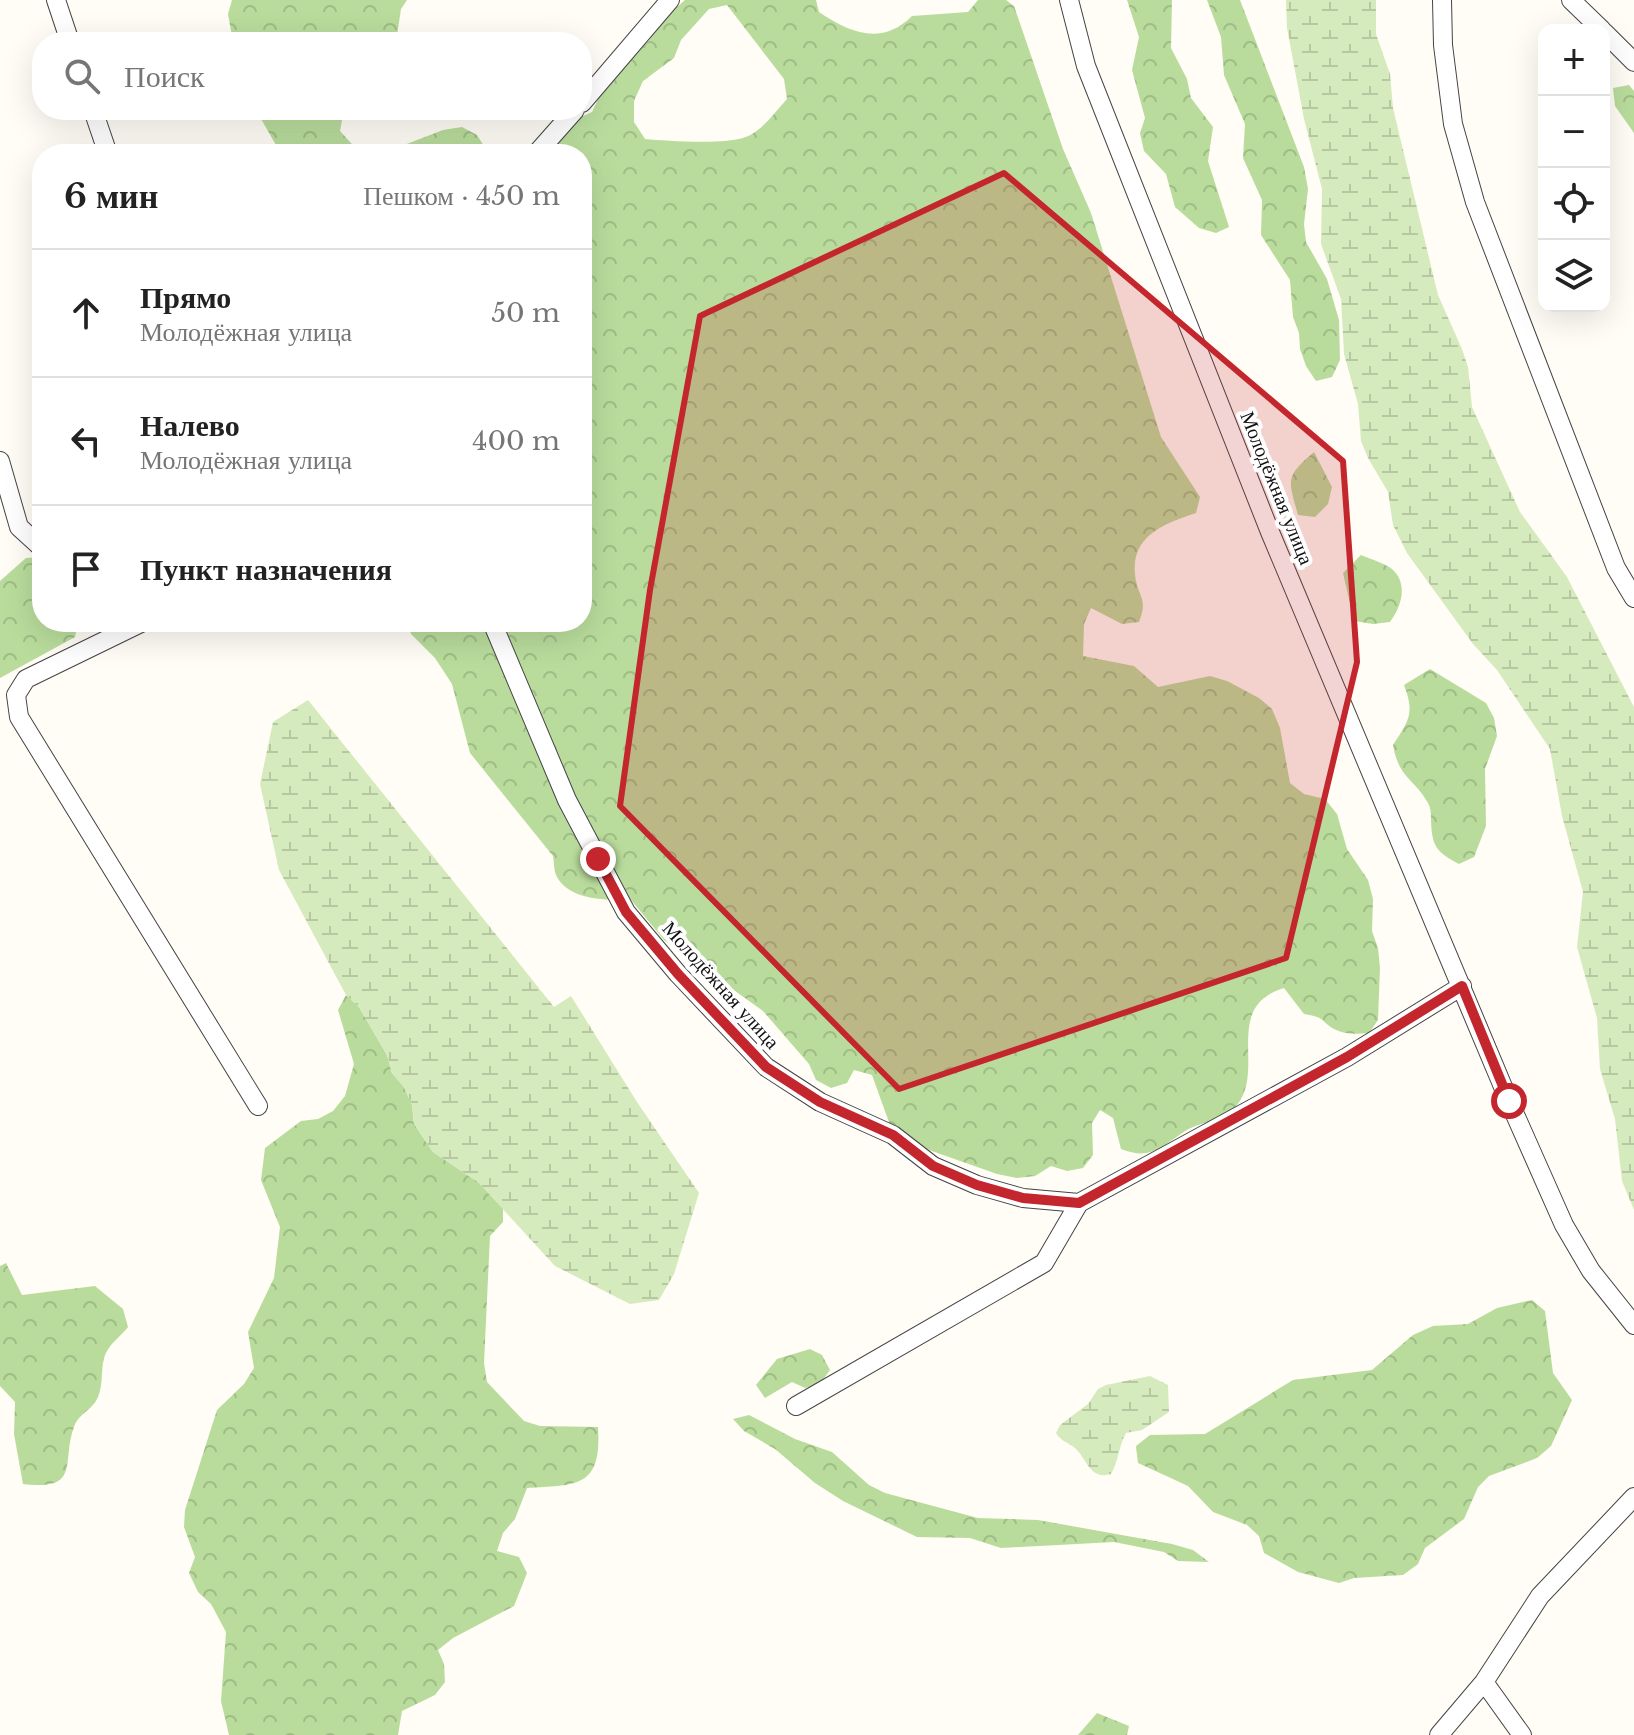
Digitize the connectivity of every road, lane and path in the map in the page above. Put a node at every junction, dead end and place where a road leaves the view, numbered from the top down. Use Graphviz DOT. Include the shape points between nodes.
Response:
graph roads {
  1 [pos="56,0"];
  2 [pos="670,0"];
  3 [pos="1069,0"];
  4 [pos="1442,0"];
  5 [pos="1571,0"];
  6 [pos="1596,24"];
  7 [pos="67,32"];
  8 [pos="1610,38"];
  9 [pos="1634,62"];
  10 [pos="592,91"];
  11 [pos="96,120"];
  12 [pos="566,120"];
  13 [pos="105,144"];
  14 [pos="545,144"];
  15 [pos="0,461"];
  16 [pos="32,539"];
  17 [pos="1634,598"];
  18 [pos="117,632"];
  19 [pos="496,632"];
  20 [pos="1462,986"];
  21 [pos="258,1106"];
  22 [pos="1079,1203"];
  23 [pos="1634,1325"];
  24 [pos="796,1406"];
  25 [pos="1634,1497"];
  26 [pos="1484,1682"];
  27 [pos="1439,1735"];
  28 [pos="1522,1735"];
  1 -- 7 [label="street"];
  2 -- 10 [label="street"];
  3 -- 20 [label="street, Молодёжная улица" via="1086,66 1270,532"];
  4 -- 17 [label="street" via="1453,124 1475,202 1616,568"];
  5 -- 6 [label="street"];
  8 -- 9 [label="street"];
  11 -- 13 [label="street"];
  12 -- 14 [label="street"];
  15 -- 16 [label="street" via="19,527"];
  18 -- 21 [label="street" via="26,679 16,695 19,717"];
  19 -- 22 [label="street, Молодёжная улица" via="567,800 626,912 766,1067 820,1102 893,1135 933,1166 1023,1198"];
  20 -- 22 [label="street" via="1347,1057"];
  20 -- 23 [label="street, Молодёжная улица" via="1564,1225 1591,1271"];
  22 -- 24 [label="street" via="1044,1263"];
  25 -- 26 [label="street" via="1540,1596"];
  26 -- 27 [label="street"];
  26 -- 28 [label="street"];
}
